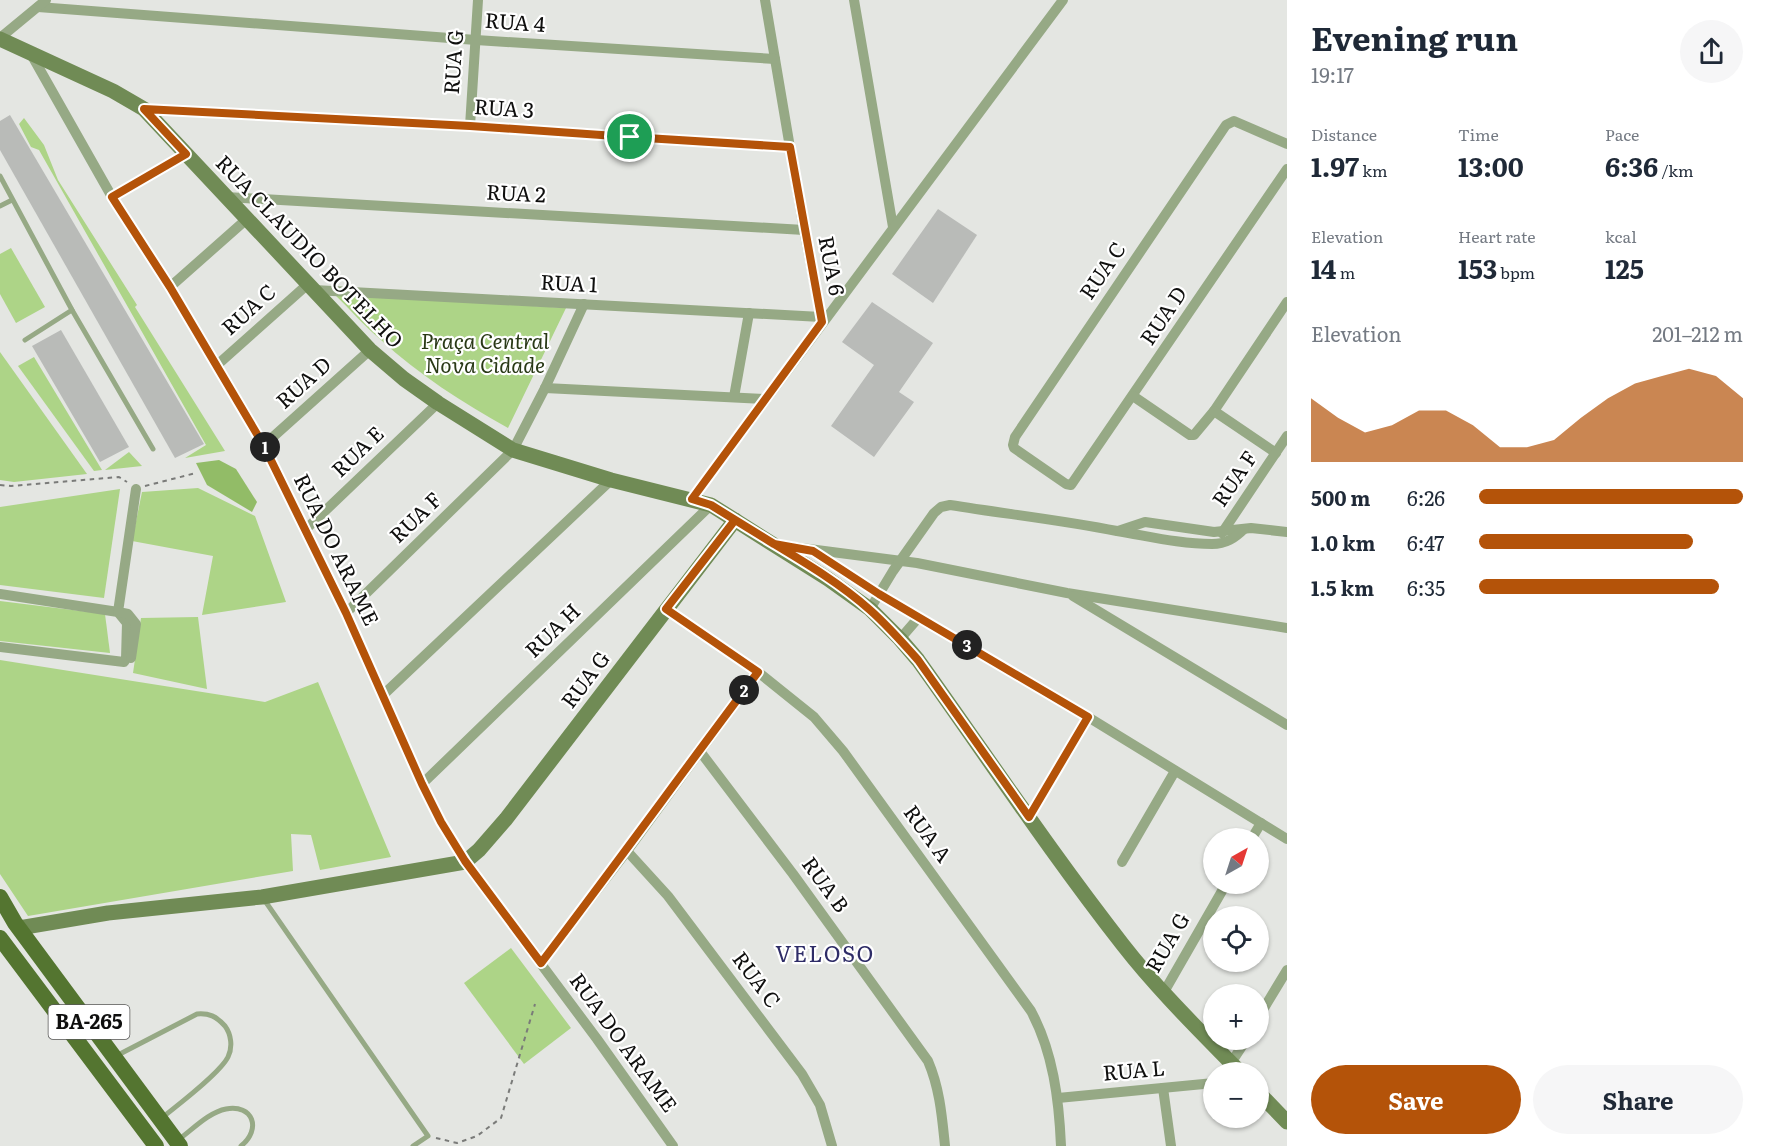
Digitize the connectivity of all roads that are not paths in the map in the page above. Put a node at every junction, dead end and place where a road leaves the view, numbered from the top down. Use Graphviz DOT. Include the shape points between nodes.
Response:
graph roads {
  1 [pos="478,0"];
  2 [pos="765,0"];
  3 [pos="854,0"];
  4 [pos="1063,0"];
  5 [pos="42,3"];
  6 [pos="0,39"];
  7 [pos="476,40"];
  8 [pos="31,54"];
  9 [pos="775,59"];
  10 [pos="144,109"];
  11 [pos="470,126"];
  12 [pos="1287,144"];
  13 [pos="790,147"];
  14 [pos="186,154"];
  15 [pos="1287,169"];
  16 [pos="0,176"];
  17 [pos="112,197"];
  18 [pos="226,197"];
  19 [pos="12,200"];
  20 [pos="0,206"];
  21 [pos="248,218"];
  22 [pos="893,227"];
  23 [pos="804,230"];
  24 [pos="170,287"];
  25 [pos="311,287"];
  26 [pos="1287,302"];
  27 [pos="584,304"];
  28 [pos="72,310"];
  29 [pos="749,313"];
  30 [pos="821,320"];
  31 [pos="25,340"];
  32 [pos="370,350"];
  33 [pos="216,366"];
  34 [pos="545,388"];
  35 [pos="1133,396"];
  36 [pos="734,397"];
  37 [pos="765,399"];
  38 [pos="438,403"];
  39 [pos="1214,411"];
  40 [pos="1287,436"];
  41 [pos="264,446"];
  42 [pos="153,449"];
  43 [pos="513,450"];
  44 [pos="1276,453"];
  45 [pos="611,480"];
  46 [pos="1071,485"];
  47 [pos="136,489"];
  48 [pos="692,499"];
  49 [pos="711,505"];
  50 [pos="735,520"];
  51 [pos="1244,529"];
  52 [pos="305,530"];
  53 [pos="1117,531"];
  54 [pos="1223,531"];
  55 [pos="1287,532"];
  56 [pos="774,544"];
  57 [pos="1215,544"];
  58 [pos="813,551"];
  59 [pos="900,560"];
  60 [pos="1067,593"];
  61 [pos="0,594"];
  62 [pos="879,594"];
  63 [pos="666,609"];
  64 [pos="870,609"];
  65 [pos="118,612"];
  66 [pos="346,613"];
  67 [pos="919,617"];
  68 [pos="1287,628"];
  69 [pos="900,639"];
  70 [pos="0,647"];
  71 [pos="758,672"];
  72 [pos="383,695"];
  73 [pos="1088,717"];
  74 [pos="1287,725"];
  75 [pos="699,750"];
  76 [pos="1175,771"];
  77 [pos="422,784"];
  78 [pos="1029,817"];
  79 [pos="1260,823"];
  80 [pos="1257,828"];
  81 [pos="1287,839"];
  82 [pos="627,851"];
  83 [pos="465,861"];
  84 [pos="1122,862"];
  85 [pos="1220,894"];
  86 [pos="0,897"];
  87 [pos="262,897"];
  88 [pos="19,928"];
  89 [pos="0,938"];
  90 [pos="541,963"];
  91 [pos="1287,970"];
  92 [pos="1164,992"];
  93 [pos="1269,1000"];
  94 [pos="115,1057"];
  95 [pos="1230,1062"];
  96 [pos="1203,1084"];
  97 [pos="1163,1088"];
  98 [pos="1058,1098"];
  99 [pos="1269,1103"];
  100 [pos="160,1120"];
  101 [pos="1287,1122"];
  102 [pos="178,1144"];
  103 [pos="156,1146"];
  104 [pos="241,1146"];
  105 [pos="413,1146"];
  106 [pos="673,1146"];
  107 [pos="832,1146"];
  108 [pos="945,1146"];
  109 [pos="1061,1146"];
  110 [pos="1171,1146"];
  1 -- 7 [label="street, RUA G"];
  2 -- 9 [label="street, RUA 6"];
  3 -- 22 [label="street"];
  4 -- 22 [label="street"];
  5 -- 6 [label="street"];
  5 -- 7 [label="street, RUA 4"];
  6 -- 8 [label="street, RUA CLAUDIO BOTELHO"];
  7 -- 9 [label="street, RUA 4"];
  7 -- 11 [label="street, RUA G"];
  8 -- 10 [label="street, RUA CLAUDIO BOTELHO"];
  8 -- 17 [label="street, RUA DO ARAME"];
  9 -- 13 [label="street, RUA 6"];
  10 -- 11 [label="street, RUA 3"];
  10 -- 14 [label="street, RUA CLAUDIO BOTELHO"];
  11 -- 13 [label="street, RUA 3"];
  12 -- 46 [label="street, RUA C" via="1230,122 1034,408 1012,444"];
  13 -- 23 [label="street, RUA 6"];
  14 -- 17 [label="street"];
  14 -- 18 [label="street, RUA CLAUDIO BOTELHO"];
  15 -- 35 [label="street, RUA D"];
  16 -- 19 [label="lane"];
  17 -- 24 [label="street, RUA DO ARAME"];
  18 -- 21 [label="street, RUA CLAUDIO BOTELHO"];
  18 -- 23 [label="street, RUA 2"];
  19 -- 20 [label="lane"];
  19 -- 28 [label="lane"];
  21 -- 24 [label="street"];
  21 -- 25 [label="street, RUA CLAUDIO BOTELHO"];
  22 -- 30 [label="street"];
  23 -- 30 [label="street, RUA 6"];
  24 -- 33 [label="street, RUA DO ARAME"];
  25 -- 27 [label="street, RUA 1"];
  25 -- 32 [label="street, RUA CLAUDIO BOTELHO"];
  25 -- 33 [label="street, RUA C"];
  26 -- 39 [label="street"];
  27 -- 29 [label="street, RUA 1"];
  27 -- 34 [label="street, RUA F"];
  28 -- 31 [label="lane"];
  28 -- 42 [label="lane"];
  29 -- 30 [label="street, RUA 1"];
  29 -- 36 [label="street"];
  30 -- 37 [label="street, RUA 6"];
  32 -- 38 [label="street, RUA CLAUDIO BOTELHO"];
  32 -- 41 [label="street, RUA D"];
  33 -- 41 [label="street, RUA DO ARAME"];
  34 -- 36 [label="street"];
  34 -- 43 [label="street, RUA F"];
  35 -- 39 [label="street" via="1190,435"];
  35 -- 46 [label="street, RUA D"];
  36 -- 37 [label="street"];
  37 -- 48 [label="street, RUA 6"];
  38 -- 43 [label="street, RUA CLAUDIO BOTELHO"];
  38 -- 52 [label="street, RUA E"];
  39 -- 44 [label="street"];
  40 -- 44 [label="street, RUA F"];
  41 -- 52 [label="street, RUA DO ARAME"];
  43 -- 45 [label="street, RUA CLAUDIO BOTELHO"];
  43 -- 66 [label="street, RUA F"];
  44 -- 54 [label="street, RUA F"];
  45 -- 48 [label="street, RUA CLAUDIO BOTELHO"];
  45 -- 72 [label="street"];
  47 -- 65 [label="street"];
  48 -- 49 [label="street, RUA CLAUDIO BOTELHO"];
  49 -- 50 [label="street, RUA CLAUDIO BOTELHO"];
  49 -- 77 [label="street, RUA H"];
  50 -- 56 [label="street, RUA CLAUDIO BOTELHO"];
  50 -- 63 [label="street, RUA G"];
  51 -- 54 [label="street"];
  51 -- 55 [label="street"];
  51 -- 57 [label="street" via="1235,538"];
  52 -- 66 [label="street, RUA DO ARAME"];
  53 -- 54 [label="street" via="1145,522"];
  53 -- 57 [label="street"];
  53 -- 59 [label="street" via="950,505 934,513"];
  54 -- 57 [label="street, RUA F"];
  56 -- 58 [label="street"];
  56 -- 64 [label="street, RUA CLAUDIO BOTELHO"];
  58 -- 59 [label="street"];
  58 -- 62 [label="street"];
  59 -- 60 [label="street"];
  59 -- 62 [label="street"];
  60 -- 68 [label="street"];
  60 -- 74 [label="street"];
  61 -- 65 [label="street"];
  62 -- 64 [label="street"];
  62 -- 67 [label="street"];
  63 -- 71 [label="street, RUA A"];
  63 -- 83 [label="street, RUA G" via="506,819"];
  64 -- 69 [label="street, RUA CLAUDIO BOTELHO"];
  65 -- 70 [label="street" via="127,623 124,662"];
  66 -- 72 [label="street, RUA DO ARAME"];
  67 -- 69 [label="street"];
  67 -- 73 [label="street"];
  69 -- 78 [label="street, RUA CLAUDIO BOTELHO"];
  71 -- 75 [label="street"];
  71 -- 98 [label="street, RUA A" via="814,717 843,751 1031,1011 1042,1031"];
  72 -- 77 [label="street, RUA DO ARAME"];
  73 -- 76 [label="street"];
  73 -- 78 [label="street"];
  75 -- 82 [label="street"];
  75 -- 108 [label="street, RUA B" via="928,1061 942,1106"];
  76 -- 79 [label="street"];
  76 -- 84 [label="street"];
  77 -- 83 [label="street, RUA DO ARAME"];
  78 -- 92 [label="street, RUA CLAUDIO BOTELHO" via="1124,946"];
  79 -- 80 [label="street"];
  79 -- 81 [label="street"];
  82 -- 90 [label="street"];
  82 -- 107 [label="street, RUA C" via="668,896 802,1074 820,1105"];
  83 -- 87 [label="street"];
  83 -- 90 [label="street, RUA DO ARAME"];
  85 -- 92 [label="street, RUA G"];
  86 -- 88 [label="main road, BA-265"];
  87 -- 88 [label="street" via="108,913"];
  87 -- 105 [label="lane" via="428,1136"];
  88 -- 94 [label="main road, BA-265"];
  89 -- 103 [label="main road"];
  90 -- 106 [label="street, RUA DO ARAME"];
  91 -- 93 [label="street"];
  92 -- 95 [label="street, RUA CLAUDIO BOTELHO"];
  94 -- 100 [label="main road, BA-265"];
  94 -- 100 [label="lane" via="196,1014 208,1013 228,1030 232,1047 228,1058"];
  96 -- 97 [label="street, RUA L"];
  97 -- 98 [label="street, RUA L"];
  97 -- 110 [label="street"];
  98 -- 109 [label="street, RUA A"];
  99 -- 101 [label="street"];
  100 -- 102 [label="main road, BA-265"];
  102 -- 104 [label="lane" via="215,1113 240,1109 249,1115 254,1129"];
}
